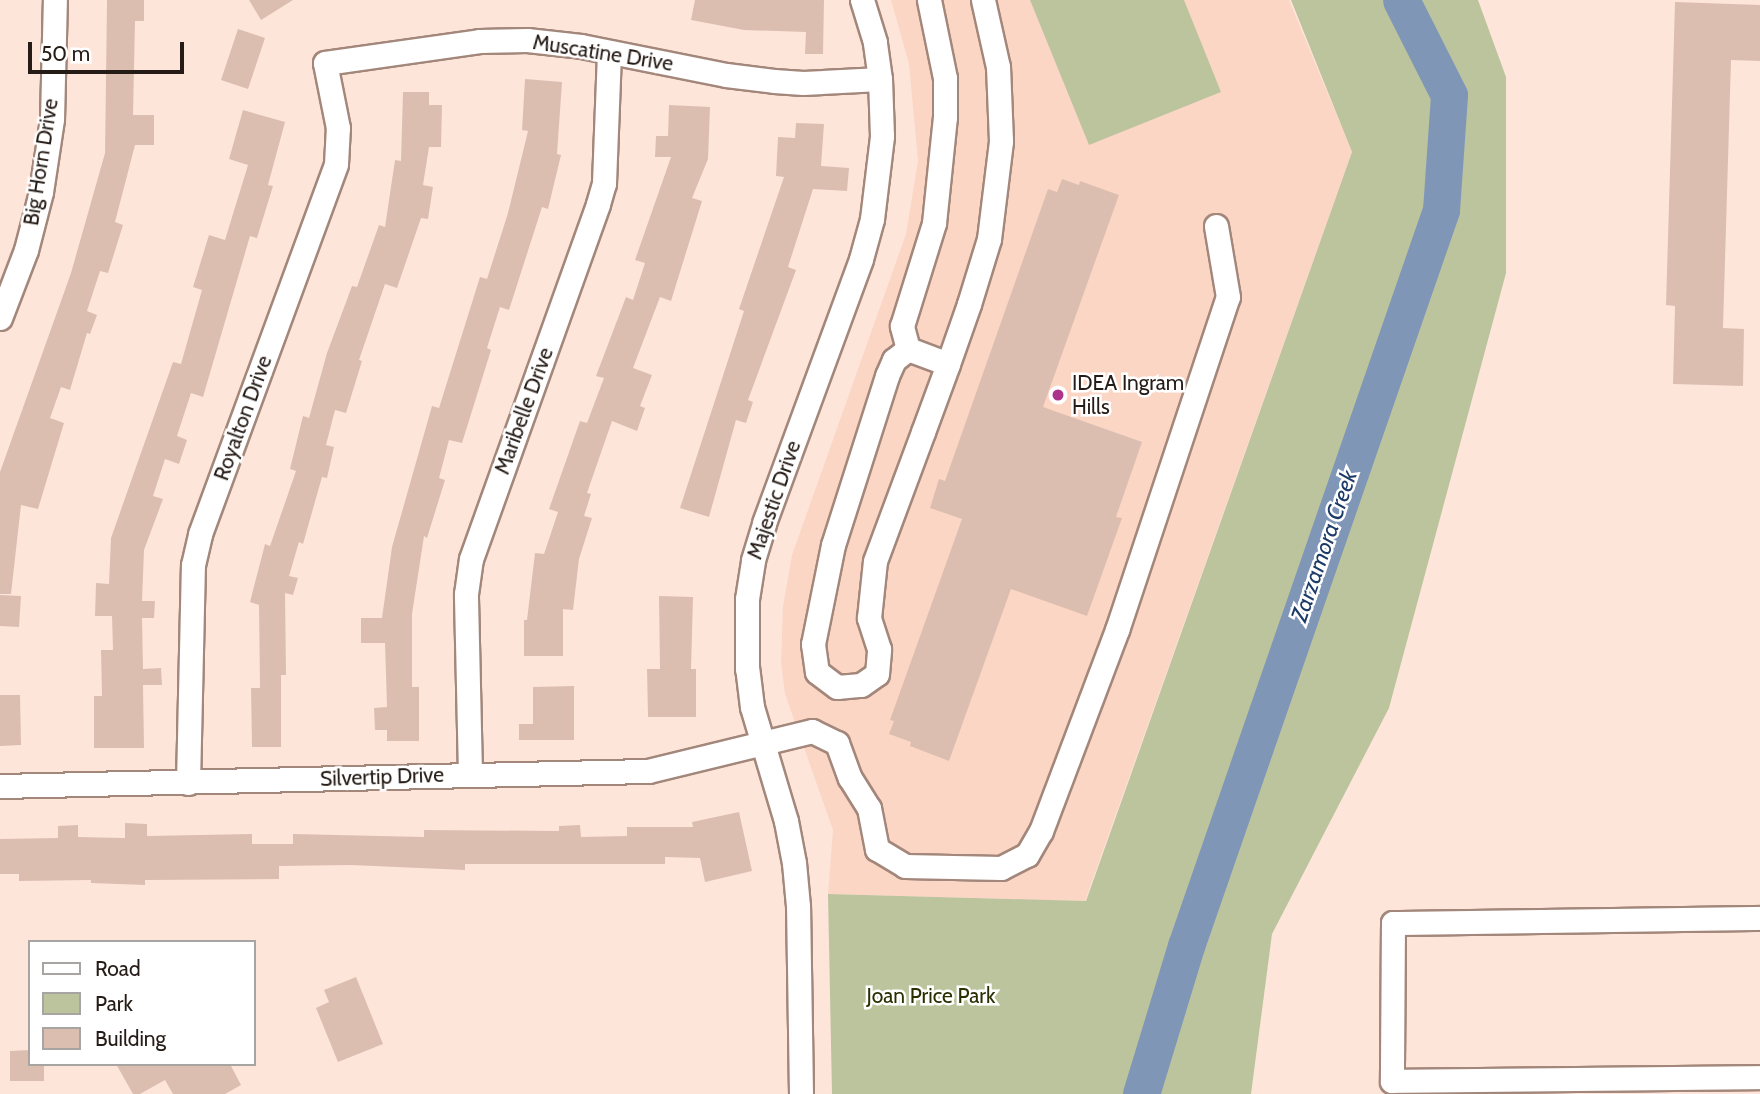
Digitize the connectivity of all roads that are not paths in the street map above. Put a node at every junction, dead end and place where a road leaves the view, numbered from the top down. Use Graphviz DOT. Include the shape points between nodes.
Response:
graph roads {
  1 [pos="55,0"];
  2 [pos="862,0"];
  3 [pos="929,0"];
  4 [pos="983,0"];
  5 [pos="609,52"];
  6 [pos="325,63"];
  7 [pos="880,79"];
  8 [pos="1216,226"];
  9 [pos="0,318"];
  10 [pos="908,349"];
  11 [pos="948,364"];
  12 [pos="760,741"];
  13 [pos="470,774"];
  14 [pos="188,783"];
  15 [pos="0,786"];
  16 [pos="1760,919"];
  17 [pos="1760,1077"];
  18 [pos="801,1094"];
  1 -- 9 [label="street, Big Horn Drive" via="52,120 41,191 26,250"];
  2 -- 7 [label="street, Majestic Drive"];
  3 -- 10 [label="street" via="944,78 944,143 934,223 902,326"];
  4 -- 11 [label="street" via="998,67 1001,141 989,239"];
  5 -- 6 [label="street, Muscatine Drive" via="551,41 480,41"];
  5 -- 7 [label="street, Muscatine Drive" via="774,81"];
  5 -- 13 [label="street, Maribelle Drive" via="604,173 598,204 471,559 466,594"];
  6 -- 14 [label="street, Royalton Drive" via="338,128 336,164 200,534 194,565"];
  7 -- 12 [label="street, Majestic Drive" via="881,136 872,219 753,560 747,599 747,669"];
  8 -- 12 [label="street, Silvertip Drive" via="1228,297 1117,631 1041,831 1027,855 1002,868 905,866 877,849 869,808 850,778 837,744 812,731"];
  10 -- 11 [label="street"];
  10 -- 11 [label="street" via="894,360 887,376 831,558 813,644 817,672 837,687 861,685 877,674 879,649 869,618 875,561"];
  12 -- 13 [label="street, Silvertip Drive" via="648,771"];
  12 -- 18 [label="street, Majestic Drive" via="786,821 794,863"];
  13 -- 14 [label="street, Silvertip Drive"];
  14 -- 15 [label="street, Silvertip Drive"];
  16 -- 17 [label="street" via="1393,923 1392,1081"];
}
